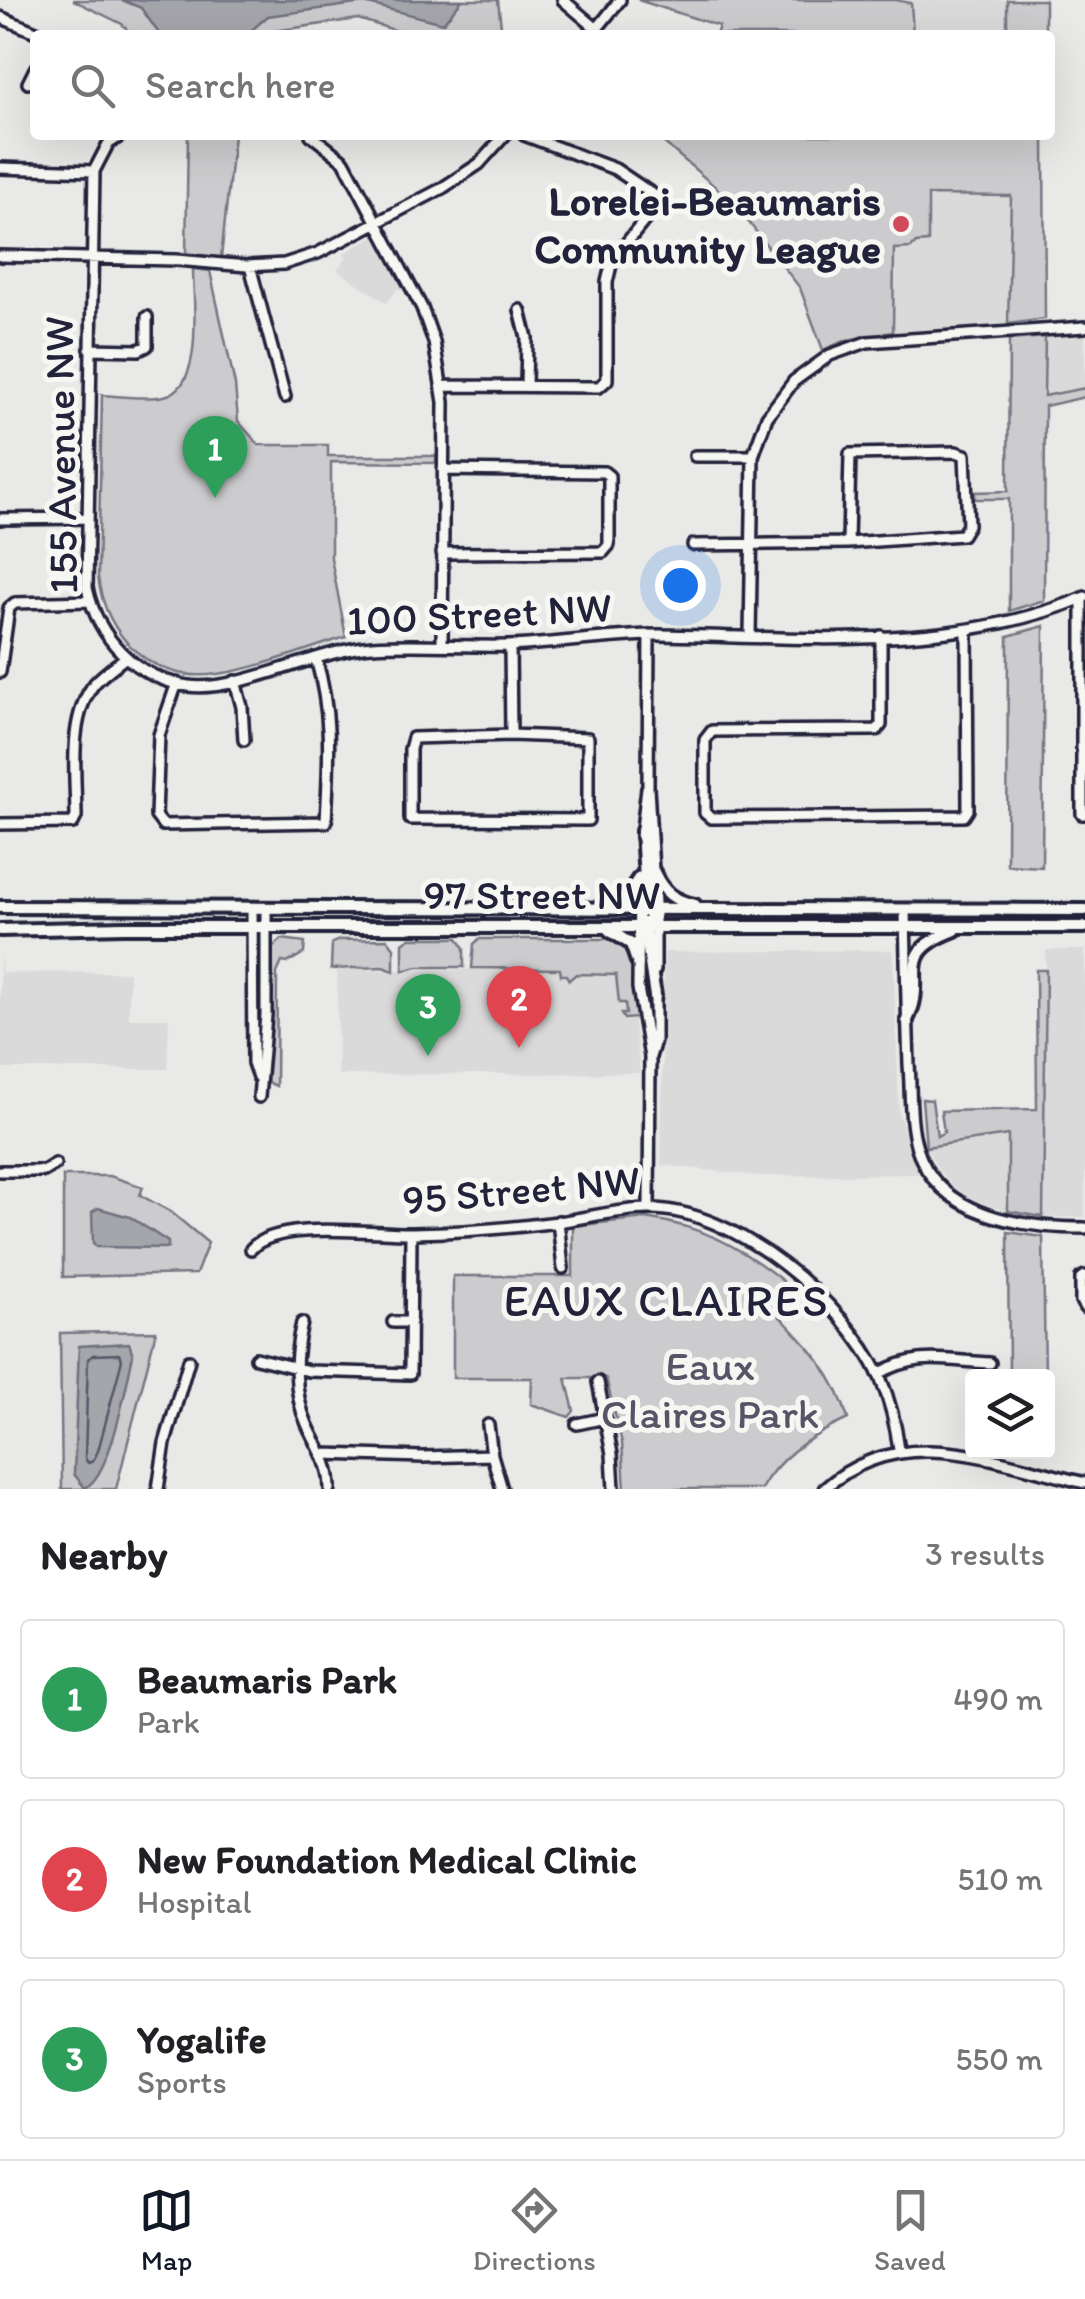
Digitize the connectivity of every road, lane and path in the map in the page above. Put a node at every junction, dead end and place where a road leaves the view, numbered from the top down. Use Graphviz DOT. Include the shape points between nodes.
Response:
graph roads {
  1 [pos="564,0"];
  2 [pos="620,0"];
  3 [pos="0,17"];
  4 [pos="31,30"];
  5 [pos="592,30"];
  6 [pos="596,30"];
  7 [pos="30,79"];
  8 [pos="28,83"];
  9 [pos="114,140"];
  10 [pos="318,140"];
  11 [pos="501,140"];
  12 [pos="537,140"];
  13 [pos="0,168"];
  14 [pos="94,171"];
  15 [pos="378,222"];
  16 [pos="0,256"];
  17 [pos="90,258"];
  18 [pos="250,266"];
  19 [pos="520,310"];
  20 [pos="147,316"];
  21 [pos="1085,327"];
  22 [pos="90,349"];
  23 [pos="441,386"];
  24 [pos="526,386"];
  25 [pos="285,398"];
  26 [pos="695,456"];
  27 [pos="753,456"];
  28 [pos="443,470"];
  29 [pos="88,518"];
  30 [pos="0,519"];
  31 [pos="848,543"];
  32 [pos="750,544"];
  33 [pos="693,545"];
  34 [pos="442,554"];
  35 [pos="1084,598"];
  36 [pos="90,601"];
  37 [pos="967,632"];
  38 [pos="649,635"];
  39 [pos="750,636"];
  40 [pos="881,636"];
  41 [pos="442,645"];
  42 [pos="510,646"];
  43 [pos="126,657"];
  44 [pos="316,658"];
  45 [pos="0,672"];
  46 [pos="235,681"];
  47 [pos="177,684"];
  48 [pos="1084,687"];
  49 [pos="511,735"];
  50 [pos="244,740"];
  51 [pos="648,788"];
  52 [pos="1084,814"];
  53 [pos="0,824"];
  54 [pos="642,831"];
  55 [pos="654,872"];
  56 [pos="640,878"];
  57 [pos="2,908"];
  58 [pos="252,910"];
  59 [pos="266,910"];
  60 [pos="604,910"];
  61 [pos="726,910"];
  62 [pos="905,910"];
  63 [pos="1085,910"];
  64 [pos="647,911"];
  65 [pos="905,926"];
  66 [pos="964,926"];
  67 [pos="1085,926"];
  68 [pos="252,927"];
  69 [pos="266,927"];
  70 [pos="604,927"];
  71 [pos="647,927"];
  72 [pos="0,930"];
  73 [pos="638,964"];
  74 [pos="655,996"];
  75 [pos="907,1020"];
  76 [pos="650,1057"];
  77 [pos="259,1080"];
  78 [pos="259,1097"];
  79 [pos="55,1164"];
  80 [pos="0,1171"];
  81 [pos="649,1208"];
  82 [pos="558,1222"];
  83 [pos="1085,1228"];
  84 [pos="411,1234"];
  85 [pos="250,1249"];
  86 [pos="564,1268"];
  87 [pos="1085,1276"];
  88 [pos="1085,1308"];
  89 [pos="393,1322"];
  90 [pos="411,1322"];
  91 [pos="302,1323"];
  92 [pos="256,1358"];
  93 [pos="189,1360"];
  94 [pos="990,1362"];
  95 [pos="296,1369"];
  96 [pos="878,1374"];
  97 [pos="598,1382"];
  98 [pos="605,1418"];
  99 [pos="577,1424"];
  100 [pos="488,1426"];
  101 [pos="899,1450"];
  102 [pos="324,1454"];
  103 [pos="492,1454"];
  104 [pos="1085,1483"];
  105 [pos="158,1489"];
  106 [pos="330,1489"];
  107 [pos="502,1489"];
  108 [pos="614,1489"];
  109 [pos="824,1489"];
  1 -- 5 [label="street"];
  2 -- 6 [label="street"];
  3 -- 4 [label="street"];
  7 -- 8 [label="street"];
  9 -- 14 [label="street"];
  10 -- 15 [label="street" via="344,160"];
  11 -- 15 [label="street" via="479,164"];
  12 -- 24 [label="street" via="615,169 660,200 612,261 607,380 599,387"];
  13 -- 14 [label="street"];
  14 -- 17 [label="street, 155 Avenue NW"];
  15 -- 18 [label="street" via="307,257"];
  15 -- 23 [label="street" via="422,308"];
  16 -- 17 [label="street"];
  17 -- 18 [label="street"];
  17 -- 22 [label="street, 155 Avenue NW"];
  18 -- 25 [label="street"];
  19 -- 24 [label="street"];
  20 -- 22 [label="street" via="147,346"];
  21 -- 27 [label="street" via="858,344 804,373 774,406"];
  22 -- 29 [label="street, 155 Avenue NW"];
  23 -- 24 [label="street"];
  23 -- 28 [label="street"];
  26 -- 27 [label="street"];
  27 -- 32 [label="street"];
  28 -- 34 [label="street"];
  28 -- 34 [label="street" via="610,476 604,552"];
  29 -- 30 [label="street"];
  29 -- 36 [label="street, 155 Avenue NW"];
  31 -- 31 [label="street" via="850,454 965,455 965,534"];
  31 -- 32 [label="street"];
  32 -- 33 [label="street"];
  32 -- 39 [label="street"];
  34 -- 41 [label="street"];
  35 -- 37 [label="street, 100 Street NW"];
  35 -- 48 [label="street"];
  36 -- 43 [label="street, 155 Avenue NW" via="107,640"];
  36 -- 45 [label="street" via="15,603"];
  37 -- 40 [label="street, 100 Street NW"];
  37 -- 40 [label="street" via="964,816 705,814 705,740 712,731 877,730"];
  38 -- 39 [label="street, 100 Street NW"];
  38 -- 42 [label="street, 100 Street NW"];
  38 -- 51 [label="street"];
  39 -- 40 [label="street, 100 Street NW"];
  41 -- 42 [label="street, 100 Street NW"];
  41 -- 44 [label="street, 100 Street NW" via="373,646"];
  42 -- 49 [label="street"];
  43 -- 47 [label="street, 100 Street NW"];
  43 -- 53 [label="street" via="95,684 82,706 73,823"];
  44 -- 46 [label="street, 100 Street NW"];
  44 -- 47 [label="street" via="328,700 326,822 164,825 156,816 159,735"];
  46 -- 47 [label="street, 100 Street NW"];
  46 -- 50 [label="street"];
  48 -- 52 [label="street"];
  49 -- 49 [label="street" via="588,738 588,820 410,819 413,738"];
  51 -- 54 [label="street"];
  51 -- 55 [label="street"];
  54 -- 56 [label="street"];
  54 -- 64 [label="main road"];
  55 -- 61 [label="main road" via="677,900"];
  55 -- 64 [label="street"];
  56 -- 60 [label="main road" via="623,901"];
  56 -- 64 [label="street"];
  57 -- 58 [label="main road, 97 Street NW"];
  58 -- 59 [label="main road, 97 Street NW"];
  58 -- 68 [label="street"];
  59 -- 60 [label="main road, 97 Street NW"];
  59 -- 69 [label="street"];
  60 -- 64 [label="main road, 97 Street NW"];
  61 -- 62 [label="main road, 97 Street NW"];
  61 -- 64 [label="main road, 97 Street NW"];
  62 -- 63 [label="main road, 97 Street NW"];
  62 -- 65 [label="street"];
  64 -- 71 [label="main road"];
  65 -- 66 [label="main road, 97 Street NW"];
  65 -- 71 [label="main road, 97 Street NW"];
  65 -- 75 [label="street"];
  66 -- 67 [label="main road, 97 Street NW"];
  66 -- 75 [label="main road" via="930,940 918,953"];
  68 -- 69 [label="main road, 97 Street NW"];
  68 -- 72 [label="main road, 97 Street NW"];
  68 -- 77 [label="street" via="253,1063"];
  69 -- 70 [label="main road, 97 Street NW"];
  69 -- 77 [label="street"];
  70 -- 71 [label="main road, 97 Street NW"];
  70 -- 73 [label="main road" via="628,940"];
  71 -- 73 [label="street"];
  71 -- 74 [label="main road"];
  73 -- 76 [label="street"];
  74 -- 76 [label="street"];
  75 -- 83 [label="street" via="918,1150 935,1181 990,1216"];
  76 -- 81 [label="street"];
  77 -- 78 [label="street"];
  79 -- 80 [label="street" via="44,1171"];
  81 -- 82 [label="street, 95 Street NW"];
  81 -- 96 [label="street, 95 Street NW" via="695,1216 760,1246 844,1326"];
  82 -- 84 [label="street, 95 Street NW"];
  82 -- 86 [label="street"];
  84 -- 85 [label="street, 95 Street NW" via="287,1232"];
  84 -- 90 [label="street"];
  87 -- 88 [label="street"];
  89 -- 90 [label="street"];
  90 -- 95 [label="street" via="411,1369 405,1376"];
  91 -- 95 [label="street"];
  92 -- 95 [label="street"];
  93 -- 105 [label="street"];
  94 -- 96 [label="street" via="922,1359"];
  95 -- 102 [label="street" via="304,1430"];
  96 -- 101 [label="street, 95 Street NW"];
  97 -- 98 [label="street"];
  98 -- 99 [label="street"];
  98 -- 108 [label="street"];
  100 -- 103 [label="street"];
  101 -- 104 [label="street" via="956,1454"];
  101 -- 109 [label="street" via="862,1462"];
  102 -- 103 [label="street"];
  102 -- 106 [label="street"];
  103 -- 107 [label="street"];
}
